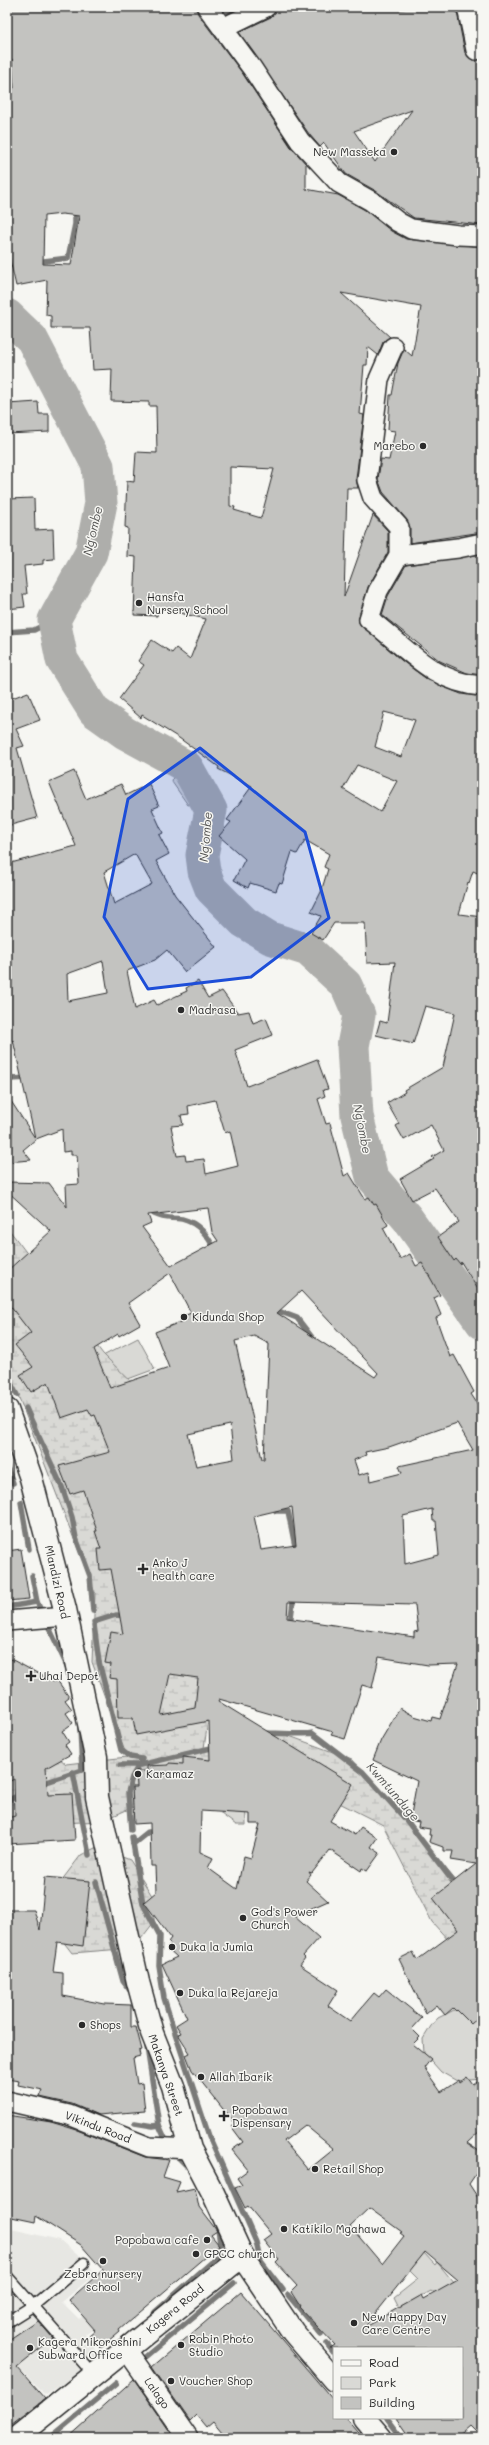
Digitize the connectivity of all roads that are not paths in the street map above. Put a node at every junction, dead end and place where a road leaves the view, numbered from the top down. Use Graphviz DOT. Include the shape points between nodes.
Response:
graph roads {
  1 [pos="207,7"];
  2 [pos="266,7"];
  3 [pos="467,7"];
  4 [pos="223,28"];
  5 [pos="476,50"];
  6 [pos="482,236"];
  7 [pos="393,346"];
  8 [pos="482,543"];
  9 [pos="399,555"];
  10 [pos="482,686"];
  11 [pos="7,1410"];
  12 [pos="66,1616"];
  13 [pos="7,1621"];
  14 [pos="96,1757"];
  15 [pos="7,2101"];
  16 [pos="190,2149"];
  17 [pos="242,2256"];
  18 [pos="84,2263"];
  19 [pos="7,2276"];
  20 [pos="34,2305"];
  21 [pos="7,2322"];
  22 [pos="126,2349"];
  23 [pos="94,2375"];
  24 [pos="333,2379"];
  25 [pos="365,2419"];
  26 [pos="16,2438"];
  27 [pos="188,2438"];
  28 [pos="381,2438"];
  1 -- 4 [label="street"];
  2 -- 4 [label="street"];
  3 -- 5 [label="street"];
  4 -- 6 [label="street" via="300,141 339,183 411,228"];
  7 -- 9 [label="street" via="379,379 367,480 373,498 398,527"];
  8 -- 9 [label="street"];
  9 -- 10 [label="street" via="378,591 369,619 401,647 444,678 466,685"];
  11 -- 12 [label="street, Mlandizi Road" via="31,1478"];
  12 -- 13 [label="street"];
  12 -- 14 [label="street, Mlandizi Road"];
  14 -- 16 [label="street, Makanya Street" via="97,1797 152,2033 173,2086"];
  15 -- 16 [label="street, Vikindu Road" via="69,2114 149,2147"];
  16 -- 17 [label="street, Makanya Street"];
  17 -- 22 [label="street, Kagera Road"];
  17 -- 24 [label="street, Makanya Street" via="293,2332"];
  18 -- 20 [label="lane"];
  19 -- 20 [label="lane"];
  20 -- 21 [label="lane"];
  20 -- 23 [label="lane"];
  22 -- 23 [label="street, Kagera Road"];
  22 -- 27 [label="street, Lalago"];
  23 -- 26 [label="street, Kagera Road"];
  25 -- 28 [label="street"];
}
